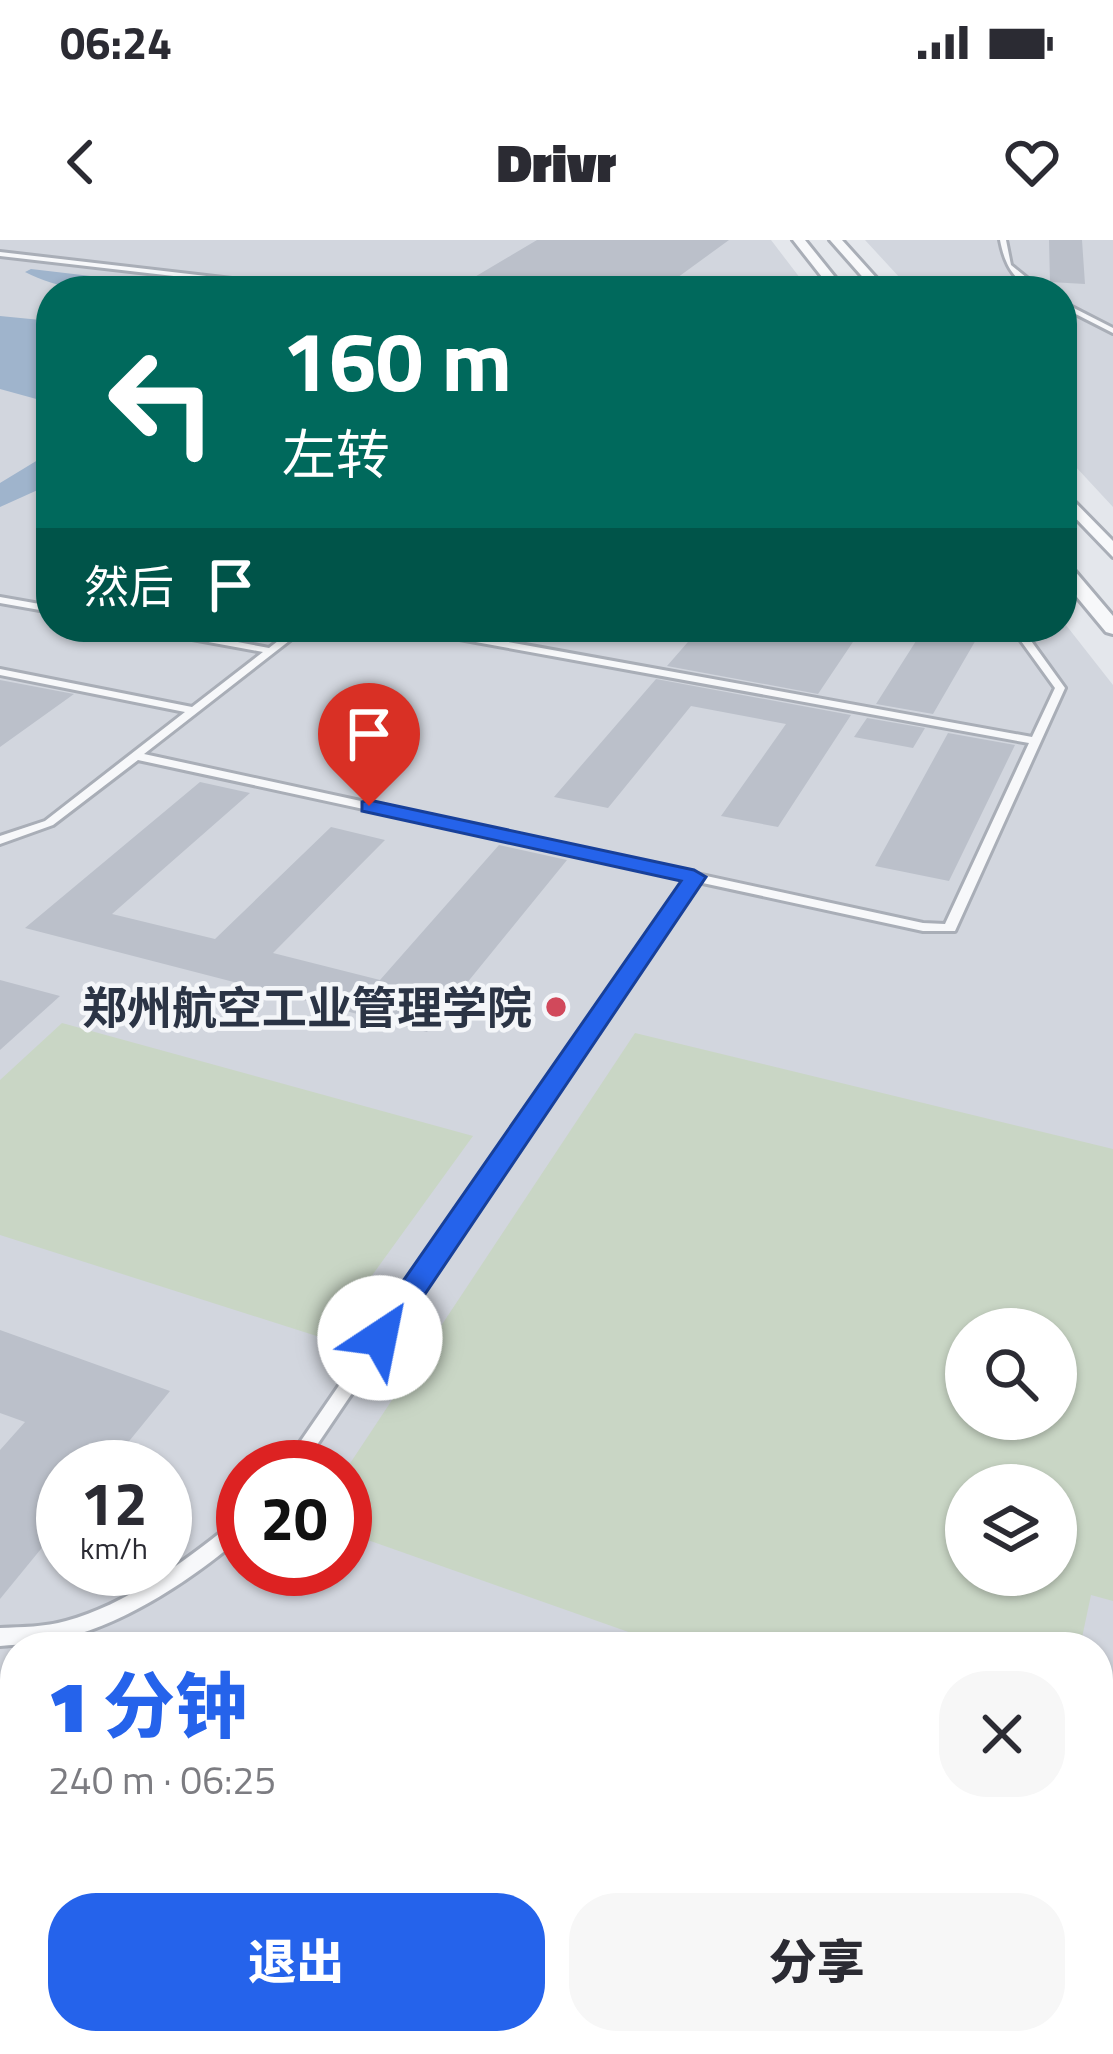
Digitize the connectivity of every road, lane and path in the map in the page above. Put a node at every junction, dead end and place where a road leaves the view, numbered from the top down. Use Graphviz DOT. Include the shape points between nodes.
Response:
graph roads {
  1 [pos="799,240"];
  2 [pos="836,240"];
  3 [pos="1003,240"];
  4 [pos="0,254"];
  5 [pos="190,276"];
  6 [pos="828,276"];
  7 [pos="868,276"];
  8 [pos="1021,276"];
  9 [pos="1077,312"];
  10 [pos="1113,331"];
  11 [pos="1077,511"];
  12 [pos="1113,552"];
  13 [pos="1077,585"];
  14 [pos="0,600"];
  15 [pos="36,607"];
  16 [pos="1113,628"];
  17 [pos="220,642"];
  18 [pos="283,642"];
  19 [pos="492,642"];
  20 [pos="1027,642"];
  21 [pos="271,652"];
  22 [pos="0,672"];
  23 [pos="194,711"];
  24 [pos="1036,741"];
  25 [pos="136,756"];
  26 [pos="0,840"];
  27 [pos="694,877"];
  28 [pos="310,1440"];
  29 [pos="216,1549"];
  30 [pos="48,1632"];
  1 -- 6 [label="street"];
  2 -- 7 [label="street"];
  3 -- 8 [label="lane" via="1008,266"];
  4 -- 5 [label="lane"];
  9 -- 10 [label="lane"];
  11 -- 12 [label="street"];
  13 -- 16 [label="street"];
  14 -- 15 [label="lane"];
  17 -- 21 [label="lane"];
  18 -- 21 [label="lane"];
  19 -- 24 [label="lane"];
  20 -- 24 [label="lane" via="1060,688"];
  21 -- 23 [label="lane"];
  22 -- 23 [label="lane"];
  23 -- 25 [label="lane"];
  24 -- 27 [label="lane" via="950,928"];
  25 -- 26 [label="lane" via="49,823"];
  25 -- 27 [label="lane"];
  27 -- 28 [label="lane"];
  29 -- 30 [label="lane" via="155,1587"];
}
